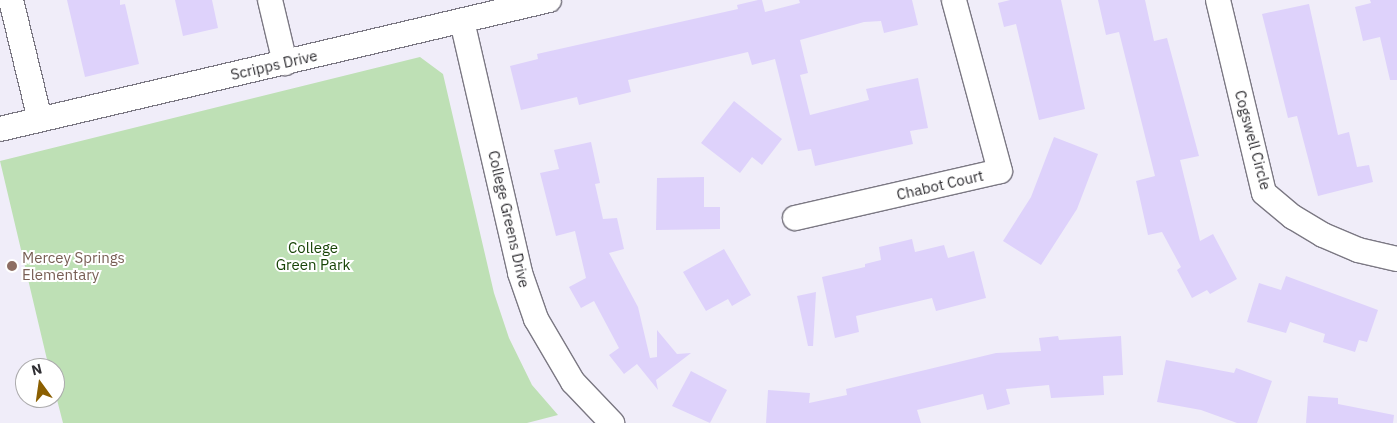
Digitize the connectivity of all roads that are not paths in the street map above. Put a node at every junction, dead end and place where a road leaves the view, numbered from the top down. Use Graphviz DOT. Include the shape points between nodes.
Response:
graph roads {
  1 [pos="11,0"];
  2 [pos="270,0"];
  3 [pos="549,0"];
  4 [pos="954,0"];
  5 [pos="1218,0"];
  6 [pos="462,21"];
  7 [pos="285,63"];
  8 [pos="40,120"];
  9 [pos="0,129"];
  10 [pos="795,218"];
  11 [pos="1397,259"];
  12 [pos="612,423"];
  1 -- 8 [label="street"];
  2 -- 7 [label="street"];
  3 -- 6 [label="street, Scripps Drive"];
  4 -- 10 [label="street, Chabot Court" via="1000,171"];
  5 -- 11 [label="street, Cogswell Circle" via="1264,193 1323,235 1358,250"];
  6 -- 7 [label="street, Scripps Drive"];
  6 -- 12 [label="street, College Greens Drive" via="520,273 536,319 572,382"];
  7 -- 8 [label="street, Scripps Drive"];
  8 -- 9 [label="street, Scripps Drive"];
}
